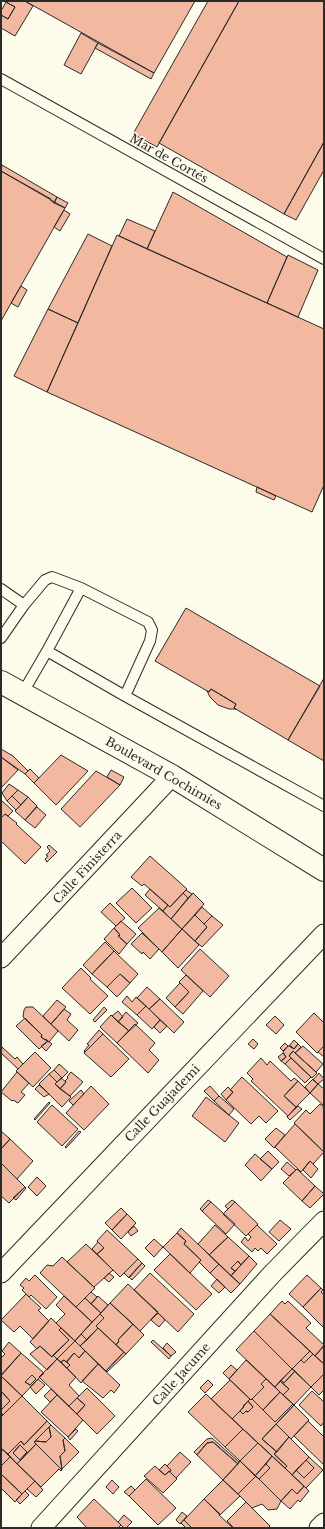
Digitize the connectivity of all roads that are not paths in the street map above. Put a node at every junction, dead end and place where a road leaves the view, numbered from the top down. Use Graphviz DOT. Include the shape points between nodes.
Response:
graph roads {
  1 [pos="1,80"];
  2 [pos="324,259"];
  3 [pos="81,588"];
  4 [pos="1,589"];
  5 [pos="24,605"];
  6 [pos="1,638"];
  7 [pos="47,651"];
  8 [pos="1,682"];
  9 [pos="22,694"];
  10 [pos="125,696"];
  11 [pos="172,776"];
  12 [pos="324,806"];
  13 [pos="324,870"];
  14 [pos="324,934"];
  15 [pos="1,958"];
  16 [pos="324,1221"];
  17 [pos="1,1273"];
  18 [pos="324,1523"];
  19 [pos="40,1528"];
  20 [pos="320,1528"];
  1 -- 2 [label="lane, Mar de Cortés"];
  3 -- 5 [label="lane" via="52,577 45,580"];
  3 -- 7 [label="lane"];
  3 -- 10 [label="lane" via="148,622 152,630 150,641"];
  4 -- 5 [label="lane"];
  5 -- 6 [label="lane"];
  7 -- 9 [label="lane"];
  7 -- 10 [label="lane"];
  8 -- 9 [label="main road, Boulevard Cochimies"];
  9 -- 11 [label="main road, Boulevard Cochimies"];
  10 -- 12 [label="lane"];
  11 -- 13 [label="main road, Boulevard Cochimies"];
  11 -- 15 [label="street, Calle Finisterra"];
  14 -- 17 [label="street, Calle Guajademi"];
  16 -- 19 [label="street, Calle Jacume" via="272,1274"];
  18 -- 20 [label="street"];
}
